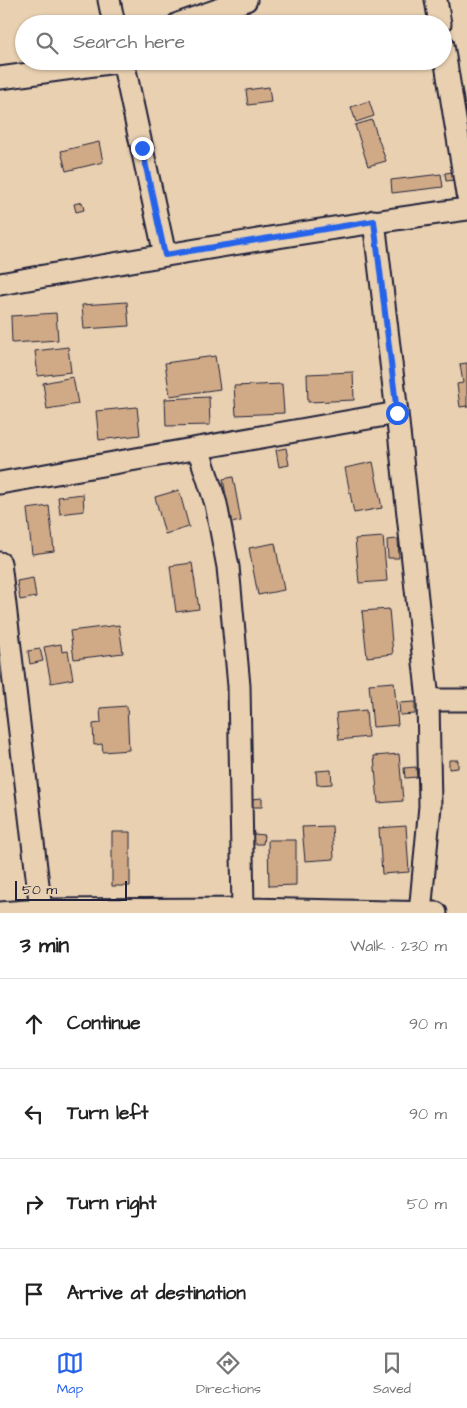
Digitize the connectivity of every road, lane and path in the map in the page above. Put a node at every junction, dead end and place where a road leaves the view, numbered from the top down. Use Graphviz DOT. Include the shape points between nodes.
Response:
graph roads {
  1 [pos="110,0"];
  2 [pos="246,0"];
  3 [pos="436,0"];
  4 [pos="112,15"];
  5 [pos="204,15"];
  6 [pos="438,15"];
  7 [pos="58,70"];
  8 [pos="125,70"];
  9 [pos="447,70"];
  10 [pos="0,78"];
  11 [pos="467,194"];
  12 [pos="467,209"];
  13 [pos="374,221"];
  14 [pos="165,255"];
  15 [pos="0,284"];
  16 [pos="397,413"];
  17 [pos="198,448"];
  18 [pos="0,482"];
  19 [pos="0,562"];
  20 [pos="428,700"];
  21 [pos="467,700"];
  22 [pos="243,909"];
  23 [pos="41,910"];
  24 [pos="0,913"];
  25 [pos="420,913"];
  26 [pos="436,913"];
  1 -- 4 [label="street"];
  2 -- 5 [label="street"];
  3 -- 6 [label="street"];
  7 -- 10 [label="street"];
  8 -- 14 [label="street"];
  9 -- 11 [label="street"];
  12 -- 13 [label="street"];
  13 -- 14 [label="street"];
  13 -- 16 [label="street"];
  14 -- 15 [label="street"];
  16 -- 17 [label="street"];
  16 -- 20 [label="street"];
  17 -- 18 [label="street"];
  17 -- 22 [label="street" via="216,504 228,567 239,686"];
  19 -- 23 [label="street"];
  20 -- 21 [label="street"];
  20 -- 25 [label="street" via="430,806"];
  22 -- 23 [label="street"];
  22 -- 25 [label="street"];
  23 -- 24 [label="street"];
  25 -- 26 [label="street"];
}
